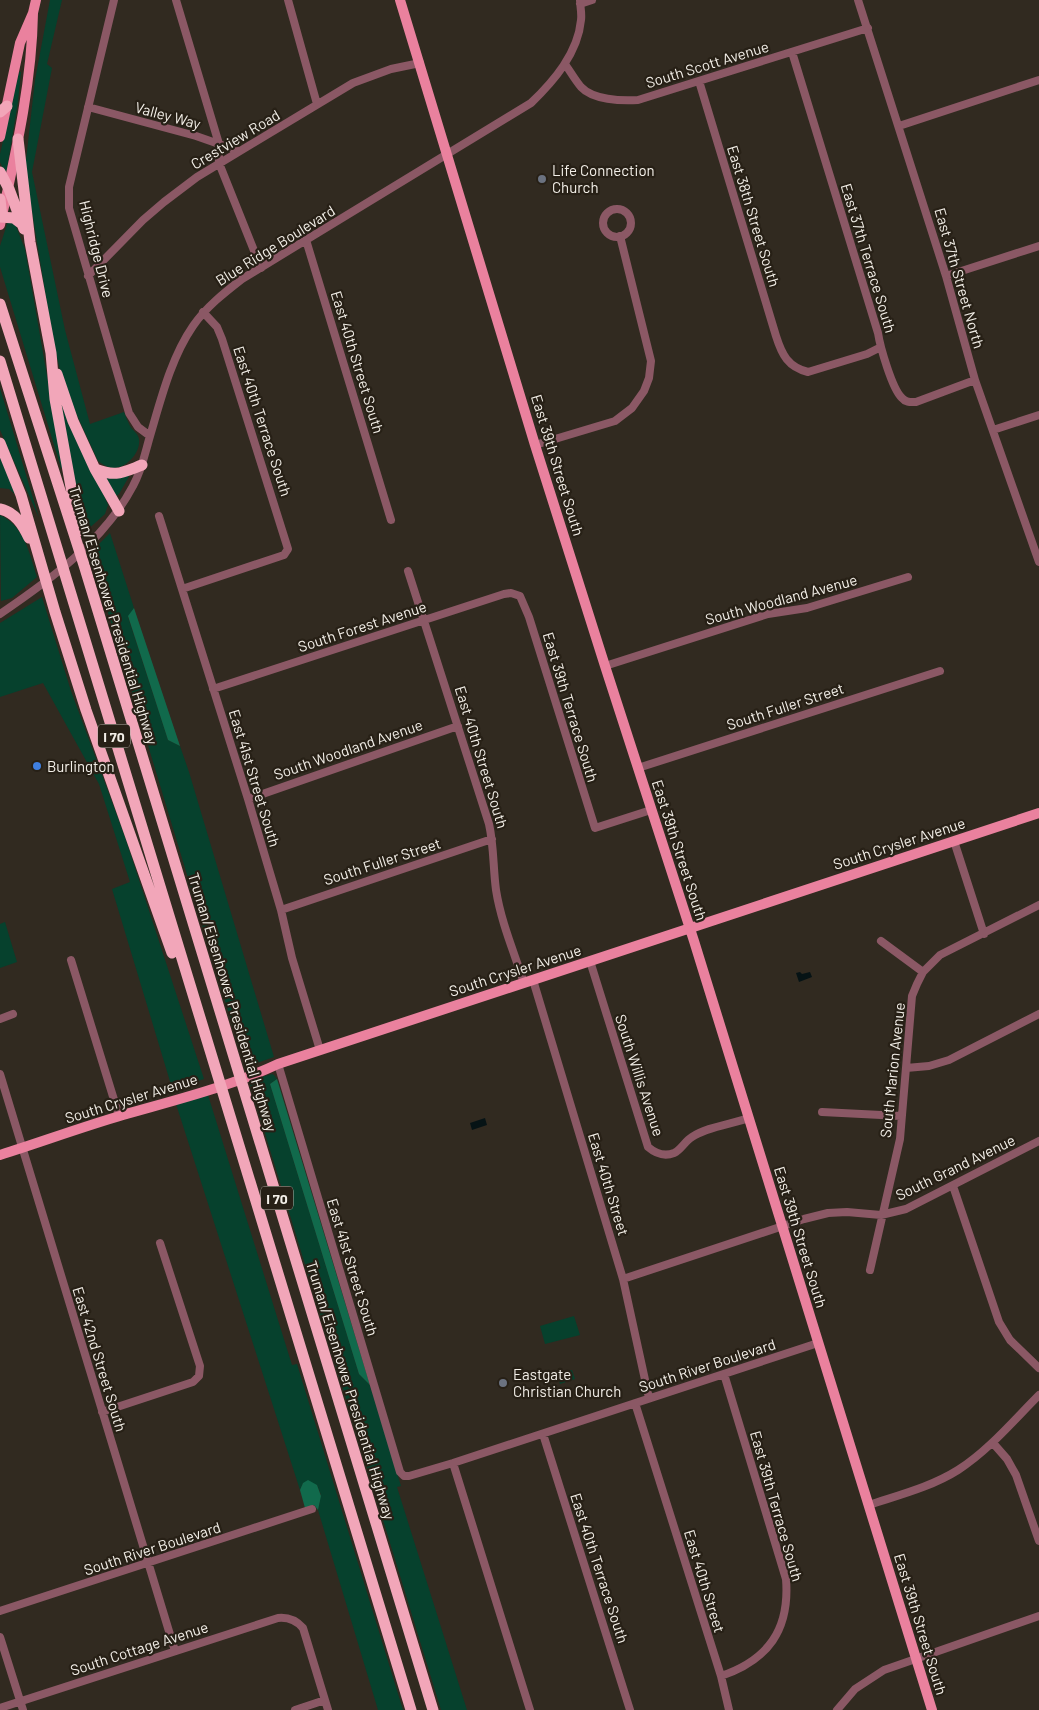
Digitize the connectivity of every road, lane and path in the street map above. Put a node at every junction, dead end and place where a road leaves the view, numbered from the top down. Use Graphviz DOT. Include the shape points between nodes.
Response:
graph roads {
  1 [pos="36,0"];
  2 [pos="114,0"];
  3 [pos="176,0"];
  4 [pos="288,0"];
  5 [pos="400,0"];
  6 [pos="592,0"];
  7 [pos="858,0"];
  8 [pos="580,2"];
  9 [pos="33,13"];
  10 [pos="868,28"];
  11 [pos="792,52"];
  12 [pos="420,62"];
  13 [pos="565,64"];
  14 [pos="1039,80"];
  15 [pos="699,81"];
  16 [pos="318,104"];
  17 [pos="88,107"];
  18 [pos="4,109"];
  19 [pos="899,126"];
  20 [pos="0,137"];
  21 [pos="18,139"];
  22 [pos="219,144"];
  23 [pos="239,151"];
  24 [pos="448,154"];
  25 [pos="219,164"];
  26 [pos="0,172"];
  27 [pos="9,189"];
  28 [pos="0,199"];
  29 [pos="1,219"];
  30 [pos="22,224"];
  31 [pos="620,236"];
  32 [pos="306,240"];
  33 [pos="30,242"];
  34 [pos="1039,246"];
  35 [pos="261,268"];
  36 [pos="88,276"];
  37 [pos="946,276"];
  38 [pos="1,306"];
  39 [pos="203,312"];
  40 [pos="881,347"];
  41 [pos="51,353"];
  42 [pos="0,361"];
  43 [pos="973,381"];
  44 [pos="1039,415"];
  45 [pos="992,430"];
  46 [pos="150,436"];
  47 [pos="0,443"];
  48 [pos="535,445"];
  49 [pos="142,465"];
  50 [pos="95,469"];
  51 [pos="0,509"];
  52 [pos="119,510"];
  53 [pos="159,516"];
  54 [pos="392,520"];
  55 [pos="1039,562"];
  56 [pos="40,563"];
  57 [pos="84,565"];
  58 [pos="408,571"];
  59 [pos="908,577"];
  60 [pos="182,589"];
  61 [pos="520,596"];
  62 [pos="0,614"];
  63 [pos="424,620"];
  64 [pos="605,666"];
  65 [pos="940,671"];
  66 [pos="213,689"];
  67 [pos="458,726"];
  68 [pos="638,768"];
  69 [pos="248,799"];
  70 [pos="651,810"];
  71 [pos="1039,813"];
  72 [pos="492,839"];
  73 [pos="954,841"];
  74 [pos="1039,905"];
  75 [pos="281,910"];
  76 [pos="690,928"];
  77 [pos="984,934"];
  78 [pos="881,941"];
  79 [pos="71,960"];
  80 [pos="590,961"];
  81 [pos="923,972"];
  82 [pos="528,982"];
  83 [pos="13,1014"];
  84 [pos="1039,1014"];
  85 [pos="0,1019"];
  86 [pos="320,1050"];
  87 [pos="209,1052"];
  88 [pos="278,1064"];
  89 [pos="906,1068"];
  90 [pos="0,1074"];
  91 [pos="822,1112"];
  92 [pos="119,1116"];
  93 [pos="902,1116"];
  94 [pos="749,1118"];
  95 [pos="1038,1144"];
  96 [pos="21,1148"];
  97 [pos="0,1155"];
  98 [pos="953,1186"];
  99 [pos="881,1215"];
  100 [pos="782,1227"];
  101 [pos="160,1243"];
  102 [pos="870,1270"];
  103 [pos="623,1278"];
  104 [pos="818,1343"];
  105 [pos="1039,1368"];
  106 [pos="724,1374"];
  107 [pos="1039,1394"];
  108 [pos="649,1398"];
  109 [pos="635,1403"];
  110 [pos="102,1412"];
  111 [pos="543,1434"];
  112 [pos="993,1443"];
  113 [pos="453,1463"];
  114 [pos="404,1476"];
  115 [pos="869,1505"];
  116 [pos="312,1509"];
  117 [pos="1039,1541"];
  118 [pos="149,1563"];
  119 [pos="0,1611"];
  120 [pos="1039,1616"];
  121 [pos="0,1637"];
  122 [pos="175,1651"];
  123 [pos="916,1658"];
  124 [pos="721,1676"];
  125 [pos="325,1700"];
  126 [pos="20,1702"];
  127 [pos="0,1708"];
  128 [pos="23,1710"];
  129 [pos="295,1710"];
  130 [pos="328,1710"];
  131 [pos="411,1710"];
  132 [pos="433,1710"];
  133 [pos="530,1710"];
  134 [pos="630,1710"];
  135 [pos="729,1710"];
  136 [pos="837,1710"];
  137 [pos="932,1710"];
  1 -- 9 [label="main road"];
  2 -- 17 [label="street, Highridge Drive"];
  3 -- 22 [label="street"];
  4 -- 16 [label="street"];
  5 -- 12 [label="main road, East 39th Street South"];
  6 -- 8 [label="street"];
  7 -- 10 [label="street, East 37th Street North"];
  8 -- 13 [label="street, Blue Ridge Boulevard" via="582,18"];
  9 -- 18 [label="main road" via="20,43"];
  9 -- 21 [label="main road" via="32,45"];
  10 -- 11 [label="street, South Scott Avenue"];
  10 -- 19 [label="street, East 37th Street North"];
  11 -- 15 [label="street, South Scott Avenue"];
  11 -- 40 [label="street, East 37th Terrace South"];
  12 -- 16 [label="street, Crestview Road" via="364,78"];
  12 -- 24 [label="main road, East 39th Street South"];
  13 -- 15 [label="street, South Scott Avenue" via="582,88 612,100 638,100"];
  13 -- 24 [label="street, Blue Ridge Boulevard" via="531,103"];
  14 -- 19 [label="street"];
  15 -- 40 [label="street, East 38th Street South" via="785,358 799,370 808,372"];
  16 -- 23 [label="street, Crestview Road"];
  17 -- 22 [label="street, Valley Way"];
  17 -- 36 [label="street, Highridge Drive" via="69,201"];
  18 -- 20 [label="main road"];
  19 -- 37 [label="street, East 37th Street North"];
  21 -- 27 [label="main road"];
  21 -- 33 [label="highway"];
  22 -- 23 [label="street, Valley Way"];
  22 -- 25 [label="street"];
  23 -- 25 [label="street, Crestview Road"];
  24 -- 32 [label="street, Blue Ridge Boulevard"];
  24 -- 48 [label="main road, East 39th Street South"];
  25 -- 35 [label="street"];
  25 -- 36 [label="street, Crestview Road" via="164,202"];
  26 -- 27 [label="highway"];
  27 -- 29 [label="main road"];
  27 -- 30 [label="highway"];
  28 -- 29 [label="highway"];
  29 -- 30 [label="highway" via="14,218"];
  30 -- 33 [label="highway"];
  31 -- 48 [label="street" via="651,361 649,378 632,408 615,420"];
  32 -- 35 [label="street, Blue Ridge Boulevard"];
  32 -- 54 [label="street, East 40th Street South"];
  33 -- 41 [label="highway"];
  34 -- 37 [label="street"];
  35 -- 39 [label="street, Blue Ridge Boulevard" via="242,279"];
  36 -- 46 [label="street, Highridge Drive" via="129,413 138,427"];
  37 -- 43 [label="street, East 37th Street North"];
  38 -- 57 [label="highway, Truman/Eisenhower Presidential Highway / I 70"];
  39 -- 46 [label="street, Blue Ridge Boulevard" via="180,348"];
  39 -- 60 [label="street, East 40th Terrace South" via="217,327 222,339 288,549 284,555"];
  40 -- 43 [label="street, East 37th Terrace South" via="896,392 903,400 916,402"];
  41 -- 50 [label="highway" via="73,421"];
  41 -- 57 [label="highway" via="55,399"];
  42 -- 87 [label="highway, I 70"];
  43 -- 45 [label="street, East 37th Street North"];
  44 -- 45 [label="street"];
  45 -- 55 [label="street, East 37th Street North"];
  46 -- 49 [label="street, Blue Ridge Boulevard"];
  47 -- 56 [label="highway" via="21,494"];
  48 -- 64 [label="main road, East 39th Street South"];
  49 -- 50 [label="highway" via="116,475"];
  49 -- 52 [label="street, Blue Ridge Boulevard"];
  50 -- 52 [label="highway"];
  51 -- 56 [label="highway" via="8,511 24,528"];
  52 -- 62 [label="street, Blue Ridge Boulevard" via="70,562"];
  53 -- 60 [label="street, East 41st Street South"];
  56 -- 87 [label="highway" via="86,710"];
  57 -- 132 [label="highway, Truman/Eisenhower Presidential Highway / I 70"];
  58 -- 63 [label="street, East 40th Street South"];
  59 -- 64 [label="street, South Woodland Avenue" via="807,608 768,614"];
  60 -- 66 [label="street, East 41st Street South"];
  61 -- 63 [label="street, South Forest Avenue" via="504,594"];
  61 -- 70 [label="street, East 39th Terrace South" via="595,828"];
  63 -- 66 [label="street, South Forest Avenue"];
  63 -- 67 [label="street, East 40th Street South"];
  64 -- 68 [label="main road, East 39th Street South"];
  65 -- 68 [label="street, South Fuller Street"];
  66 -- 69 [label="street, East 41st Street South"];
  67 -- 69 [label="street, South Woodland Avenue"];
  67 -- 72 [label="street, East 40th Street South"];
  68 -- 70 [label="main road, East 39th Street South"];
  69 -- 75 [label="street, East 41st Street South"];
  70 -- 76 [label="main road, East 39th Street South"];
  71 -- 73 [label="main road, South Crysler Avenue"];
  72 -- 75 [label="street, South Fuller Street"];
  72 -- 82 [label="street, East 40th Street South" via="500,910"];
  73 -- 76 [label="main road, South Crysler Avenue"];
  73 -- 77 [label="street"];
  74 -- 77 [label="street, South Marion Avenue"];
  75 -- 86 [label="street, East 41st Street South"];
  76 -- 80 [label="main road, South Crysler Avenue"];
  76 -- 94 [label="main road, East 39th Street South"];
  77 -- 81 [label="street, South Marion Avenue" via="940,955"];
  78 -- 81 [label="street"];
  79 -- 92 [label="street"];
  80 -- 82 [label="main road, South Crysler Avenue"];
  80 -- 94 [label="street, South Willis Avenue" via="648,1147 662,1155 674,1153 696,1134"];
  81 -- 89 [label="street, South Marion Avenue" via="912,996"];
  82 -- 86 [label="main road, South Crysler Avenue"];
  82 -- 103 [label="street, East 40th Street"];
  83 -- 85 [label="street"];
  84 -- 89 [label="street" via="949,1060"];
  86 -- 88 [label="main road, South Crysler Avenue"];
  87 -- 131 [label="highway, I 70"];
  88 -- 92 [label="main road, South Crysler Avenue" via="196,1094"];
  88 -- 114 [label="street, East 41st Street South" via="400,1472"];
  89 -- 93 [label="street, South Marion Avenue"];
  90 -- 96 [label="street, East 42nd Street South"];
  91 -- 93 [label="street"];
  92 -- 96 [label="main road, South Crysler Avenue"];
  93 -- 99 [label="street, South Marion Avenue" via="900,1139"];
  94 -- 100 [label="main road, East 39th Street South"];
  95 -- 98 [label="street, South Grand Avenue"];
  96 -- 97 [label="main road, South Crysler Avenue"];
  96 -- 110 [label="street, East 42nd Street South"];
  98 -- 99 [label="street, South Grand Avenue" via="906,1209"];
  98 -- 105 [label="street" via="998,1322 1010,1340"];
  99 -- 100 [label="street, South Grand Avenue" via="828,1213"];
  99 -- 102 [label="street, South Marion Avenue"];
  100 -- 103 [label="street, South Grand Avenue"];
  100 -- 104 [label="main road, East 39th Street South"];
  101 -- 110 [label="street" via="200,1366 199,1376 193,1382"];
  103 -- 108 [label="street, East 40th Street"];
  104 -- 106 [label="street, South River Boulevard"];
  104 -- 115 [label="main road, East 39th Street South"];
  106 -- 108 [label="street, South River Boulevard"];
  106 -- 124 [label="street, East 39th Terrace South" via="786,1579 787,1596 781,1625 768,1647 745,1666"];
  107 -- 112 [label="street"];
  108 -- 109 [label="street, South River Boulevard"];
  109 -- 111 [label="street, South River Boulevard"];
  109 -- 124 [label="street, East 40th Street"];
  110 -- 118 [label="street, East 42nd Street South"];
  111 -- 113 [label="street, South River Boulevard"];
  111 -- 134 [label="street, East 40th Terrace South"];
  112 -- 115 [label="street" via="940,1480"];
  112 -- 117 [label="street" via="1016,1475"];
  113 -- 114 [label="street, South River Boulevard"];
  113 -- 133 [label="street"];
  115 -- 123 [label="main road, East 39th Street South"];
  116 -- 118 [label="street, South River Boulevard"];
  118 -- 119 [label="street, South River Boulevard"];
  118 -- 122 [label="street, East 42nd Street South"];
  120 -- 123 [label="street"];
  121 -- 126 [label="street"];
  122 -- 125 [label="street, South Cottage Avenue" via="278,1618 287,1618 300,1625 306,1636"];
  122 -- 126 [label="street, South Cottage Avenue"];
  123 -- 136 [label="street" via="872,1677 855,1689"];
  123 -- 137 [label="main road, East 39th Street South"];
  124 -- 135 [label="street, East 40th Street"];
  125 -- 129 [label="street"];
  125 -- 130 [label="street"];
  126 -- 127 [label="street, South Cottage Avenue"];
  126 -- 128 [label="street"];
}
